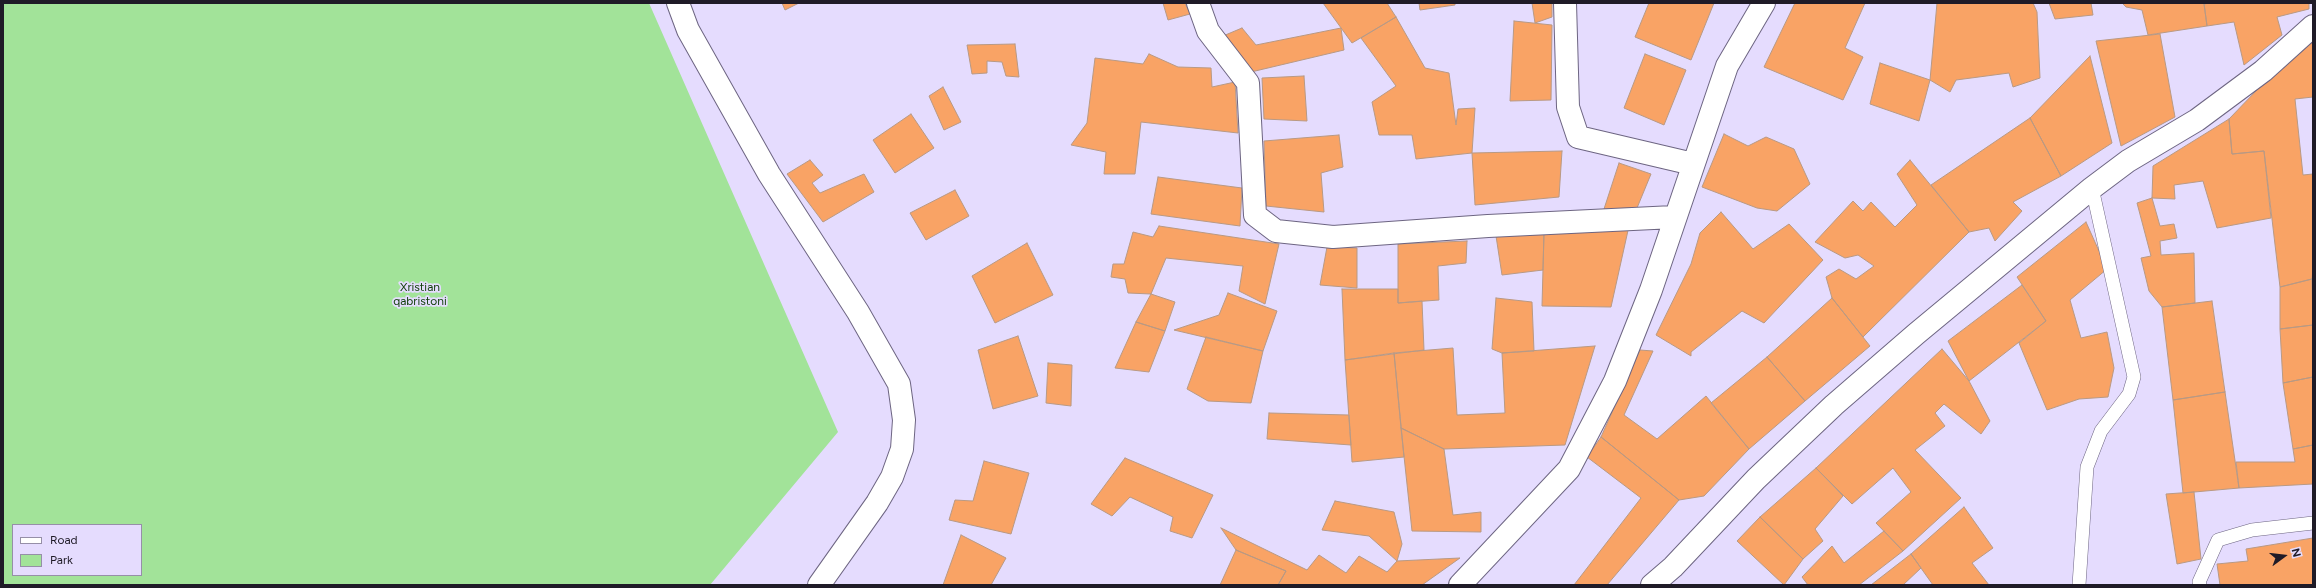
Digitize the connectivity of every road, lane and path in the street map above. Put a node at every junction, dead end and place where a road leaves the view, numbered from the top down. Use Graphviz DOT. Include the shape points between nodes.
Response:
graph roads {
  1 [pos="678,3"];
  2 [pos="1198,3"];
  3 [pos="1564,3"];
  4 [pos="1764,3"];
  5 [pos="2313,26"];
  6 [pos="1693,164"];
  7 [pos="2092,188"];
  8 [pos="1674,217"];
  9 [pos="2313,523"];
  10 [pos="819,585"];
  11 [pos="1460,585"];
  12 [pos="1652,585"];
  13 [pos="2079,585"];
  14 [pos="2200,585"];
  1 -- 10 [label="street" via="688,30 769,174 858,312 899,384 904,420 902,449 892,477 877,503"];
  2 -- 8 [label="street" via="1208,31 1248,83 1255,215 1276,231 1333,237"];
  3 -- 6 [label="street" via="1568,107 1578,137"];
  4 -- 6 [label="street" via="1727,66"];
  5 -- 7 [label="street" via="2263,71 2197,120 2128,161"];
  6 -- 8 [label="street"];
  7 -- 12 [label="street" via="1834,405 1756,479 1674,567"];
  7 -- 13 [label="lane" via="2134,377 2129,394 2101,430 2087,467"];
  8 -- 11 [label="street" via="1651,290 1615,381 1569,469"];
  9 -- 14 [label="lane" via="2252,530 2218,540 2199,582"];
}
